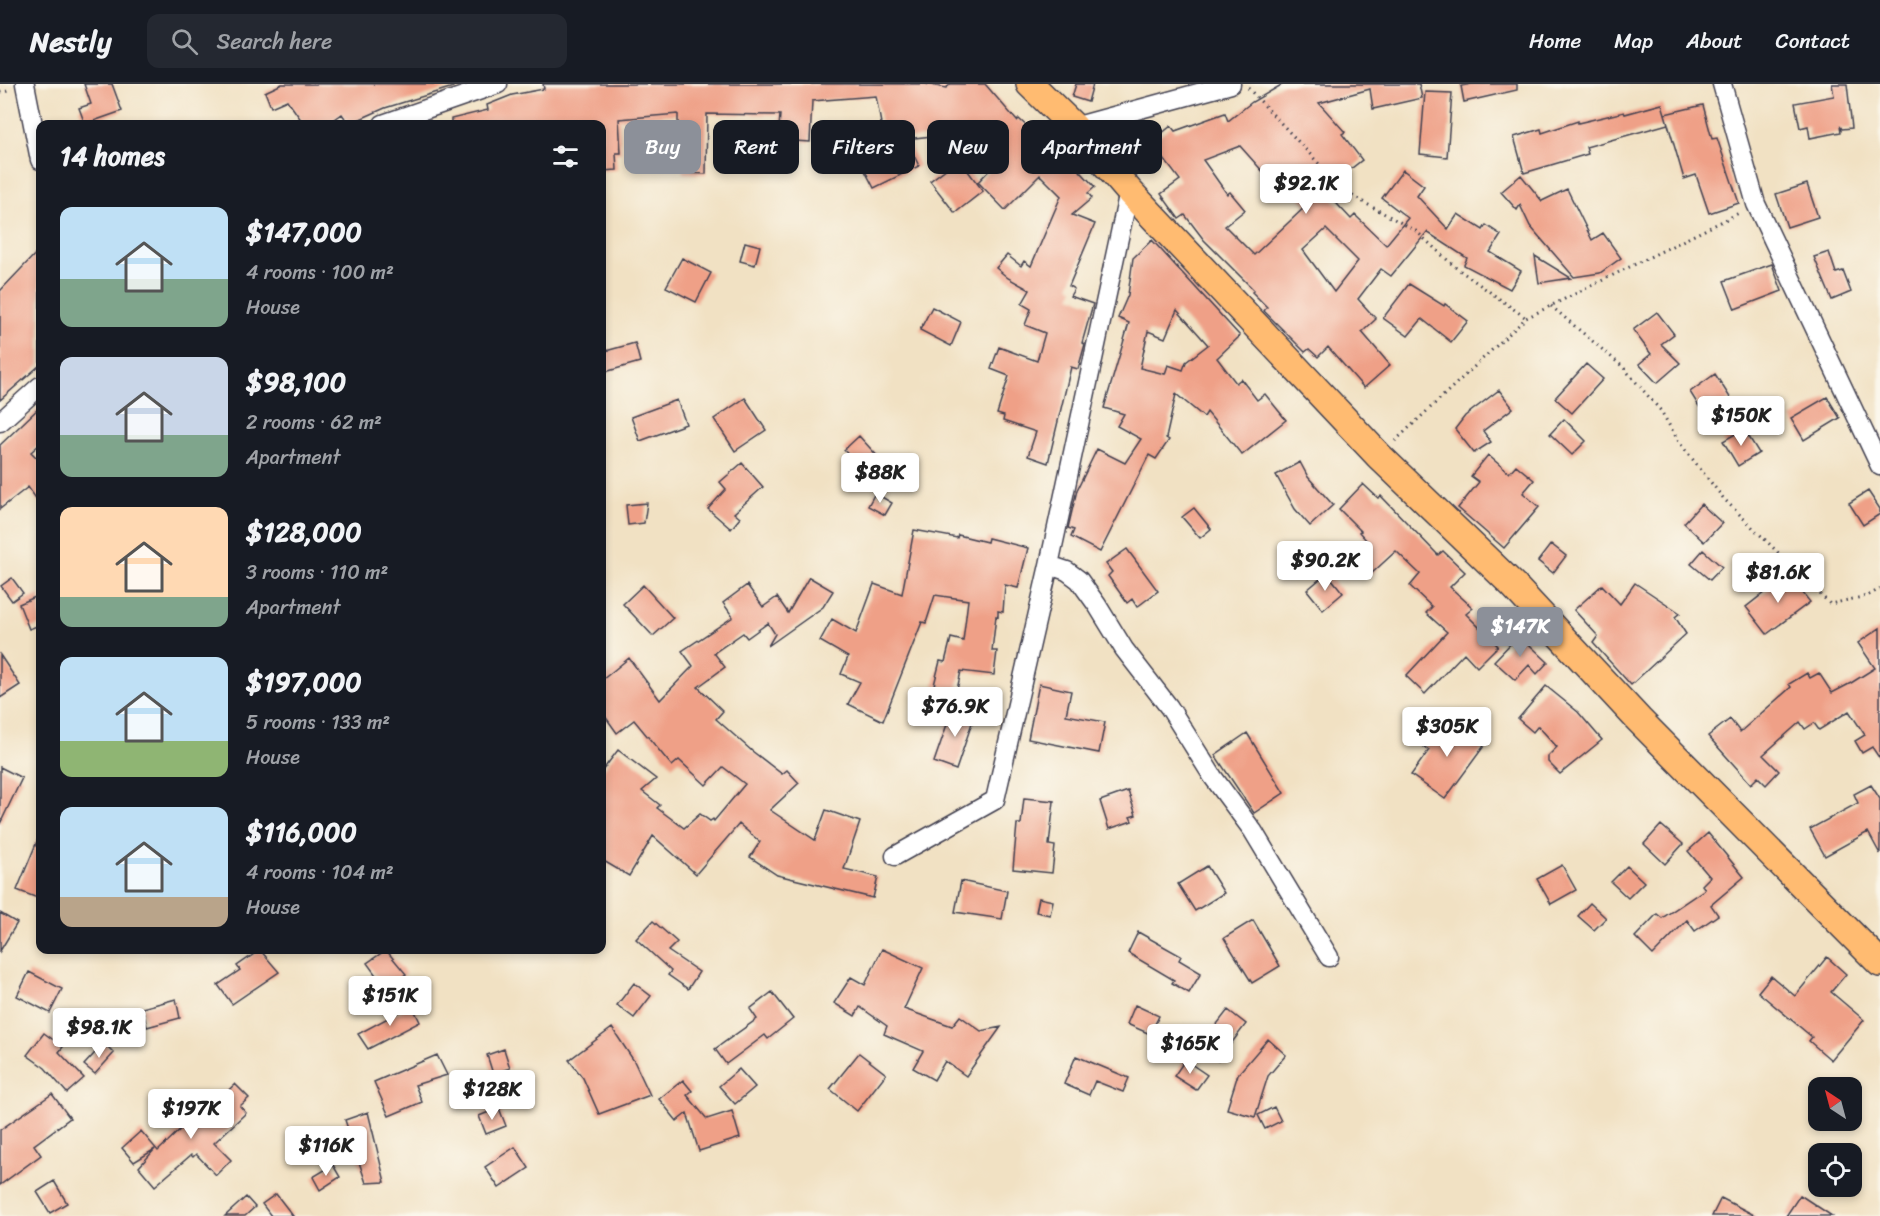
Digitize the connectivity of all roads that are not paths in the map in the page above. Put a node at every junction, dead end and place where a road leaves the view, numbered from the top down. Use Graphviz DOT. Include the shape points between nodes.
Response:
graph roads {
  1 [pos="25,84"];
  2 [pos="498,84"];
  3 [pos="1030,84"];
  4 [pos="1231,84"];
  5 [pos="1722,84"];
  6 [pos="394,120"];
  7 [pos="1067,120"];
  8 [pos="1100,120"];
  9 [pos="36,140"];
  10 [pos="1114,174"];
  11 [pos="1128,191"];
  12 [pos="36,390"];
  13 [pos="0,422"];
  14 [pos="1880,466"];
  15 [pos="1049,565"];
  16 [pos="895,856"];
  17 [pos="1329,957"];
  18 [pos="1880,963"];
  1 -- 9 [label="street"];
  2 -- 6 [label="street"];
  3 -- 7 [label="highway"];
  4 -- 8 [label="street"];
  5 -- 14 [label="street" via="1756,204"];
  10 -- 11 [label="highway"];
  11 -- 15 [label="street"];
  11 -- 18 [label="highway" via="1379,456 1513,585 1639,720"];
  12 -- 13 [label="street"];
  15 -- 16 [label="street" via="995,800"];
  15 -- 17 [label="street" via="1079,580 1098,605 1124,649 1169,707 1253,831"];
}
